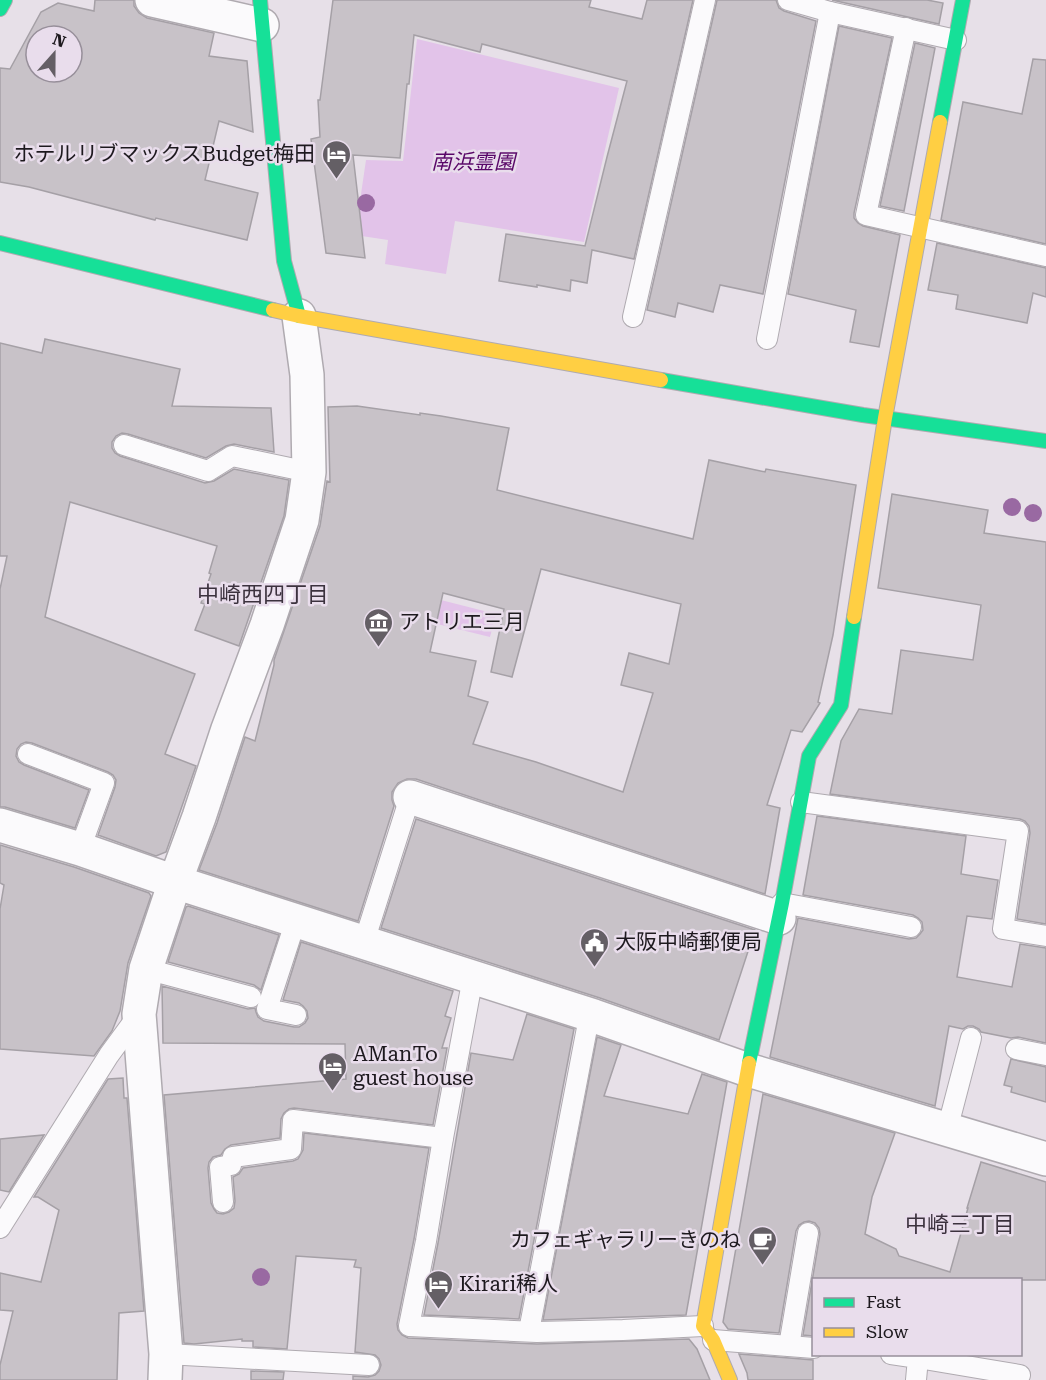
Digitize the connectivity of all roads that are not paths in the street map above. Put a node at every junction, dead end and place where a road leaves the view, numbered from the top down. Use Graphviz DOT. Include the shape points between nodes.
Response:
graph roads {
  1 [pos="5,0"];
  2 [pos="152,0"];
  3 [pos="705,0"];
  4 [pos="788,0"];
  5 [pos="963,0"];
  6 [pos="0,9"];
  7 [pos="830,12"];
  8 [pos="261,13"];
  9 [pos="906,28"];
  10 [pos="956,40"];
  11 [pos="921,227"];
  12 [pos="0,243"];
  13 [pos="1046,256"];
  14 [pos="299,316"];
  15 [pos="633,317"];
  16 [pos="767,339"];
  17 [pos="885,418"];
  18 [pos="1046,441"];
  19 [pos="124,445"];
  20 [pos="309,472"];
  21 [pos="28,754"];
  22 [pos="410,797"];
  23 [pos="801,802"];
  24 [pos="0,825"];
  25 [pos="80,849"];
  26 [pos="175,882"];
  27 [pos="781,910"];
  28 [pos="296,920"];
  29 [pos="911,927"];
  30 [pos="1046,936"];
  31 [pos="364,942"];
  32 [pos="146,969"];
  33 [pos="473,977"];
  34 [pos="251,997"];
  35 [pos="139,1014"];
  36 [pos="296,1015"];
  37 [pos="594,1016"];
  38 [pos="971,1038"];
  39 [pos="1016,1049"];
  40 [pos="1046,1055"];
  41 [pos="748,1070"];
  42 [pos="947,1130"];
  43 [pos="442,1138"];
  44 [pos="1046,1159"];
  45 [pos="223,1202"];
  46 [pos="0,1228"];
  47 [pos="808,1233"];
  48 [pos="529,1331"];
  49 [pos="708,1333"];
  50 [pos="789,1346"];
  51 [pos="812,1348"];
  52 [pos="904,1356"];
  53 [pos="918,1358"];
  54 [pos="369,1365"];
  55 [pos="166,1367"];
  56 [pos="1020,1375"];
  57 [pos="730,1380"];
  58 [pos="916,1380"];
  1 -- 6 [label="street"];
  2 -- 8 [label="street"];
  3 -- 15 [label="lane"];
  4 -- 7 [label="lane"];
  5 -- 10 [label="street"];
  7 -- 9 [label="lane"];
  7 -- 16 [label="lane"];
  8 -- 14 [label="street" via="284,261"];
  9 -- 10 [label="lane"];
  9 -- 11 [label="lane" via="866,215"];
  10 -- 11 [label="street"];
  11 -- 13 [label="lane"];
  11 -- 17 [label="street"];
  12 -- 14 [label="street"];
  14 -- 17 [label="street"];
  14 -- 20 [label="street" via="307,375"];
  17 -- 18 [label="street"];
  17 -- 23 [label="street" via="841,705 808,756"];
  19 -- 20 [label="lane" via="208,471 232,456"];
  20 -- 26 [label="street" via="302,520"];
  21 -- 25 [label="lane" via="104,783"];
  22 -- 27 [label="street"];
  22 -- 31 [label="lane"];
  23 -- 27 [label="street"];
  23 -- 30 [label="lane" via="1018,831 1003,929"];
  24 -- 25 [label="street"];
  25 -- 26 [label="street"];
  26 -- 28 [label="street"];
  26 -- 32 [label="street"];
  27 -- 29 [label="lane"];
  27 -- 41 [label="street"];
  28 -- 31 [label="street"];
  28 -- 36 [label="lane" via="267,1009"];
  31 -- 33 [label="street"];
  32 -- 34 [label="lane"];
  32 -- 35 [label="street"];
  33 -- 37 [label="street"];
  33 -- 43 [label="lane"];
  35 -- 46 [label="lane"];
  35 -- 55 [label="street"];
  37 -- 41 [label="street"];
  37 -- 48 [label="lane" via="587,1028"];
  38 -- 42 [label="lane"];
  39 -- 40 [label="lane"];
  41 -- 42 [label="street"];
  41 -- 49 [label="street"];
  42 -- 44 [label="street"];
  43 -- 45 [label="lane" via="293,1120 291,1149 233,1157 231,1165 220,1167"];
  43 -- 48 [label="lane" via="409,1326"];
  47 -- 50 [label="lane"];
  48 -- 49 [label="lane"];
  49 -- 50 [label="lane"];
  49 -- 57 [label="street"];
  50 -- 51 [label="lane"];
  52 -- 53 [label="lane"];
  53 -- 56 [label="lane"];
  53 -- 58 [label="lane"];
  54 -- 55 [label="lane"];
}
